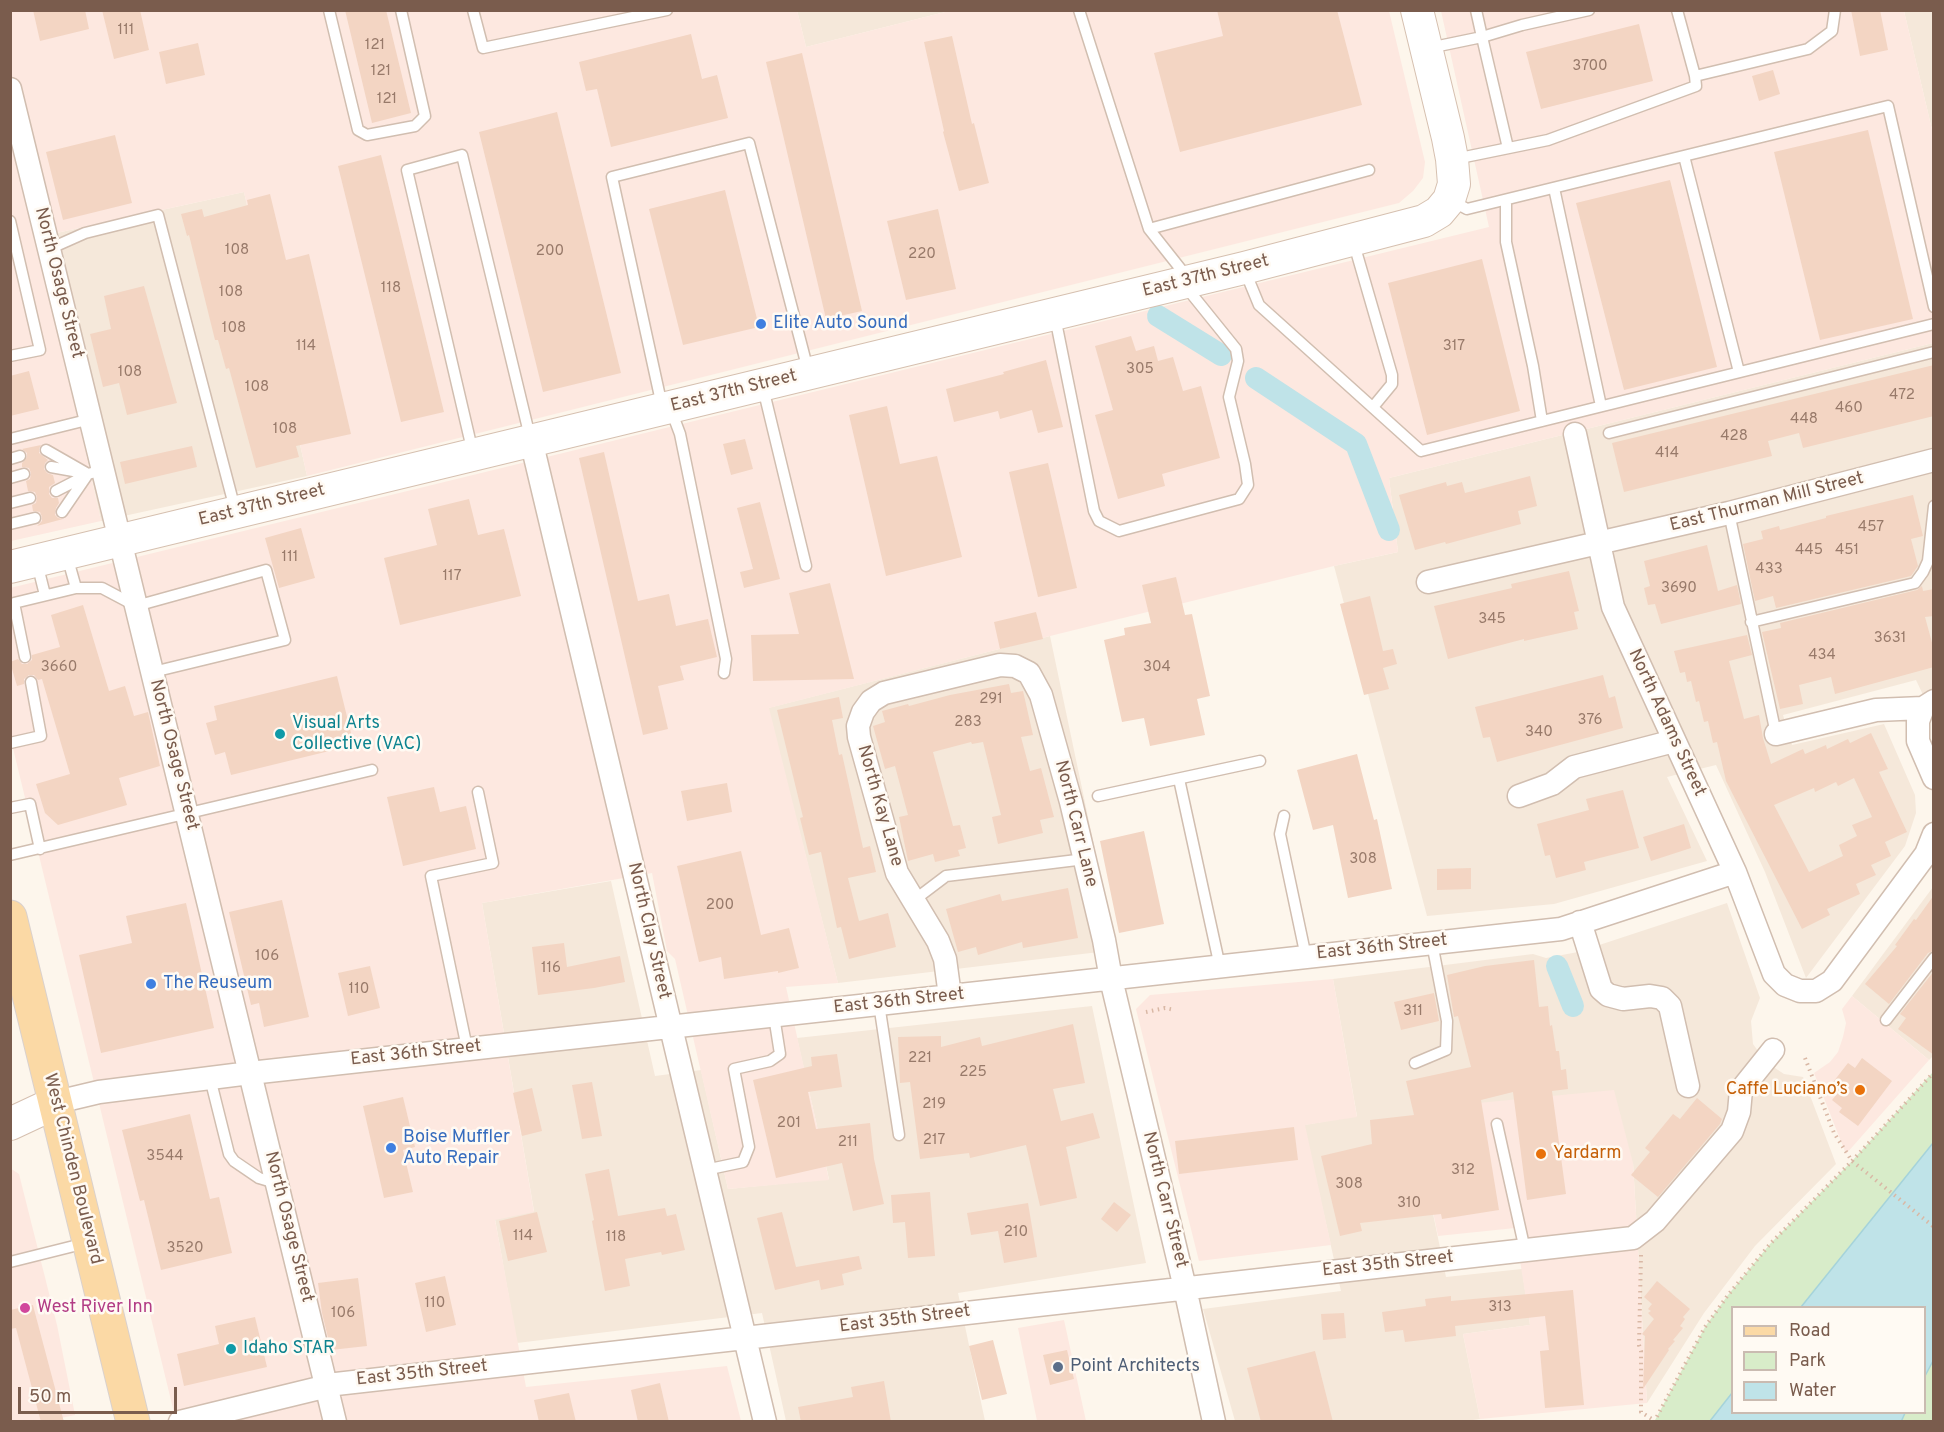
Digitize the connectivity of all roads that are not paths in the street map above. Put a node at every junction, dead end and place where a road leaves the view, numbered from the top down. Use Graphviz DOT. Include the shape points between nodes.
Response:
graph roads {
  1 [pos="329,10"];
  2 [pos="401,10"];
  3 [pos="473,10"];
  4 [pos="667,10"];
  5 [pos="1079,10"];
  6 [pos="1417,10"];
  7 [pos="1476,10"];
  8 [pos="1589,10"];
  9 [pos="1677,10"];
  10 [pos="1834,10"];
  11 [pos="1482,37"];
  12 [pos="1426,48"];
  13 [pos="1695,76"];
  14 [pos="10,89"];
  15 [pos="1508,148"];
  16 [pos="1684,156"];
  17 [pos="1452,159"];
  18 [pos="1370,170"];
  19 [pos="1554,188"];
  20 [pos="1449,200"];
  21 [pos="1506,200"];
  22 [pos="10,221"];
  23 [pos="1149,229"];
  24 [pos="1353,240"];
  25 [pos="49,249"];
  26 [pos="1244,268"];
  27 [pos="1186,282"];
  28 [pos="1934,306"];
  29 [pos="1055,314"];
  30 [pos="1934,324"];
  31 [pos="1934,352"];
  32 [pos="10,356"];
  33 [pos="1739,372"];
  34 [pos="809,374"];
  35 [pos="763,385"];
  36 [pos="1601,406"];
  37 [pos="1373,407"];
  38 [pos="667,408"];
  39 [pos="91,419"];
  40 [pos="1542,421"];
  41 [pos="1609,433"];
  42 [pos="1575,434"];
  43 [pos="10,439"];
  44 [pos="531,440"];
  45 [pos="46,450"];
  46 [pos="474,455"];
  47 [pos="1934,460"];
  48 [pos="51,467"];
  49 [pos="96,472"];
  50 [pos="24,474"];
  51 [pos="10,478"];
  52 [pos="56,491"];
  53 [pos="30,498"];
  54 [pos="10,503"];
  55 [pos="1934,506"];
  56 [pos="62,512"];
  57 [pos="236,512"];
  58 [pos="1729,513"];
  59 [pos="35,518"];
  60 [pos="10,524"];
  61 [pos="120,540"];
  62 [pos="1599,543"];
  63 [pos="38,561"];
  64 [pos="806,566"];
  65 [pos="1428,582"];
  66 [pos="76,588"];
  67 [pos="45,595"];
  68 [pos="136,606"];
  69 [pos="1751,622"];
  70 [pos="25,657"];
  71 [pos="153,672"];
  72 [pos="724,672"];
  73 [pos="1029,673"];
  74 [pos="31,682"];
  75 [pos="1928,704"];
  76 [pos="1776,734"];
  77 [pos="1674,741"];
  78 [pos="10,743"];
  79 [pos="1260,761"];
  80 [pos="372,770"];
  81 [pos="1934,778"];
  82 [pos="1179,779"];
  83 [pos="478,792"];
  84 [pos="1098,796"];
  85 [pos="1520,796"];
  86 [pos="10,808"];
  87 [pos="187,813"];
  88 [pos="1284,816"];
  89 [pos="1932,841"];
  90 [pos="40,849"];
  91 [pos="10,855"];
  92 [pos="1085,859"];
  93 [pos="1735,872"];
  94 [pos="913,902"];
  95 [pos="10,917"];
  96 [pos="1580,922"];
  97 [pos="1432,943"];
  98 [pos="1306,957"];
  99 [pos="1934,958"];
  100 [pos="1220,967"];
  101 [pos="1111,979"];
  102 [pos="950,996"];
  103 [pos="879,1004"];
  104 [pos="774,1016"];
  105 [pos="1886,1020"];
  106 [pos="670,1028"];
  107 [pos="467,1048"];
  108 [pos="1773,1050"];
  109 [pos="1414,1063"];
  110 [pos="250,1073"];
  111 [pos="210,1078"];
  112 [pos="1688,1086"];
  113 [pos="10,1101"];
  114 [pos="57,1102"];
  115 [pos="10,1124"];
  116 [pos="1497,1124"];
  117 [pos="899,1135"];
  118 [pos="705,1170"];
  119 [pos="276,1180"];
  120 [pos="90,1243"];
  121 [pos="1525,1250"];
  122 [pos="10,1262"];
  123 [pos="1185,1288"];
  124 [pos="745,1339"];
  125 [pos="326,1386"];
  126 [pos="133,1422"];
  127 [pos="180,1422"];
  128 [pos="335,1422"];
  129 [pos="765,1422"];
  130 [pos="1214,1422"];
  1 -- 2 [label="lane" via="358,130 367,135 415,126 425,116"];
  3 -- 4 [label="lane" via="483,48"];
  5 -- 23 [label="lane"];
  6 -- 12 [label="street"];
  7 -- 11 [label="lane"];
  8 -- 11 [label="lane"];
  9 -- 13 [label="lane"];
  10 -- 13 [label="lane" via="1832,31 1808,49"];
  11 -- 12 [label="lane"];
  11 -- 15 [label="lane"];
  12 -- 17 [label="street"];
  13 -- 15 [label="lane" via="1696,86 1548,140"];
  14 -- 25 [label="street, North Osage Street"];
  15 -- 17 [label="lane"];
  16 -- 19 [label="lane"];
  16 -- 28 [label="lane" via="1888,106"];
  16 -- 33 [label="lane"];
  17 -- 20 [label="street" via="1454,183"];
  18 -- 23 [label="lane"];
  19 -- 21 [label="lane"];
  19 -- 36 [label="lane"];
  20 -- 21 [label="lane" via="1467,209"];
  20 -- 24 [label="street, East 37th Street" via="1424,221"];
  21 -- 40 [label="lane" via="1506,242"];
  22 -- 32 [label="lane" via="40,350"];
  23 -- 27 [label="lane"];
  24 -- 26 [label="street, East 37th Street"];
  24 -- 37 [label="lane" via="1392,375 1392,384"];
  25 -- 39 [label="street, North Osage Street"];
  25 -- 57 [label="lane" via="85,233 158,215"];
  26 -- 27 [label="street, East 37th Street"];
  26 -- 37 [label="lane" via="1259,305"];
  27 -- 29 [label="street, East 37th Street"];
  27 -- 29 [label="lane" via="1236,350 1238,360 1229,397 1248,485 1239,498 1119,531 1099,521 1094,511"];
  29 -- 34 [label="street, East 37th Street"];
  30 -- 33 [label="lane"];
  31 -- 41 [label="lane"];
  33 -- 36 [label="lane"];
  34 -- 35 [label="street, East 37th Street"];
  34 -- 38 [label="lane" via="749,143 612,177"];
  35 -- 38 [label="street, East 37th Street"];
  35 -- 64 [label="lane"];
  36 -- 40 [label="lane"];
  37 -- 40 [label="lane" via="1421,451"];
  38 -- 44 [label="street, East 37th Street"];
  38 -- 72 [label="lane" via="680,434 726,659"];
  39 -- 43 [label="lane"];
  39 -- 49 [label="street, North Osage Street"];
  42 -- 62 [label="street, North Adams Street"];
  44 -- 46 [label="street, East 37th Street"];
  44 -- 46 [label="lane" via="462,155 407,170"];
  44 -- 106 [label="street, North Clay Street"];
  45 -- 49 [label="lane"];
  46 -- 57 [label="street, East 37th Street"];
  47 -- 58 [label="street, East Thurman Mill Street"];
  48 -- 49 [label="lane"];
  49 -- 52 [label="lane"];
  49 -- 56 [label="lane"];
  49 -- 61 [label="street, North Osage Street"];
  50 -- 51 [label="lane"];
  53 -- 54 [label="lane"];
  55 -- 69 [label="lane" via="1928,561 1915,583"];
  57 -- 61 [label="street, East 37th Street"];
  58 -- 62 [label="street, East Thurman Mill Street"];
  58 -- 69 [label="lane"];
  59 -- 60 [label="lane"];
  61 -- 63 [label="street, East 37th Street"];
  61 -- 68 [label="street, North Osage Street"];
  62 -- 65 [label="street, East Thurman Mill Street"];
  62 -- 77 [label="street, North Adams Street" via="1613,607"];
  63 -- 66 [label="lane"];
  63 -- 67 [label="lane"];
  66 -- 67 [label="lane"];
  66 -- 68 [label="lane" via="102,588"];
  67 -- 70 [label="lane" via="14,603"];
  68 -- 71 [label="street, North Osage Street"];
  68 -- 71 [label="lane" via="266,570 285,640"];
  69 -- 76 [label="lane"];
  71 -- 87 [label="street, North Osage Street"];
  73 -- 92 [label="street, North Carr Lane" via="1041,695"];
  73 -- 94 [label="street, North Kay Lane" via="1015,666 1000,665 884,693 871,700 863,712 859,737 897,873"];
  74 -- 78 [label="lane" via="41,736"];
  75 -- 76 [label="street" via="1876,710"];
  75 -- 81 [label="street" via="1918,721 1918,741"];
  77 -- 85 [label="street" via="1574,767 1552,784"];
  77 -- 93 [label="street, North Adams Street"];
  79 -- 82 [label="lane"];
  80 -- 87 [label="lane"];
  82 -- 84 [label="lane"];
  82 -- 100 [label="lane"];
  83 -- 107 [label="lane" via="493,862 431,876"];
  86 -- 90 [label="lane" via="30,804"];
  87 -- 90 [label="lane"];
  87 -- 110 [label="street, North Osage Street"];
  88 -- 98 [label="lane" via="1280,834"];
  89 -- 93 [label="street, North Adams Street" via="1832,981 1816,991 1800,991 1785,985 1774,974"];
  90 -- 91 [label="lane"];
  92 -- 94 [label="lane" via="946,876"];
  92 -- 101 [label="street, North Carr Lane"];
  93 -- 96 [label="street, East 36th Street"];
  94 -- 102 [label="street, North Kay Lane" via="938,941 945,959"];
  95 -- 114 [label="main road, West Chinden Boulevard"];
  96 -- 97 [label="street, East 36th Street" via="1561,929"];
  96 -- 112 [label="street" via="1601,989 1623,999 1662,998 1670,1006"];
  97 -- 98 [label="street, East 36th Street"];
  97 -- 109 [label="lane" via="1447,1021 1446,1050"];
  98 -- 100 [label="street, East 36th Street"];
  99 -- 105 [label="lane"];
  100 -- 101 [label="street, East 36th Street"];
  101 -- 102 [label="street, East 36th Street"];
  101 -- 123 [label="street, North Carr Street"];
  102 -- 103 [label="street, East 36th Street"];
  103 -- 104 [label="street, East 36th Street"];
  103 -- 117 [label="lane"];
  104 -- 106 [label="street, East 36th Street"];
  104 -- 118 [label="lane" via="780,1054 770,1061 734,1069 749,1147 743,1161"];
  106 -- 107 [label="street, East 36th Street"];
  106 -- 118 [label="street, North Clay Street"];
  107 -- 110 [label="street, East 36th Street"];
  108 -- 121 [label="street, East 35th Street" via="1741,1090 1732,1131 1655,1221 1633,1238"];
  110 -- 111 [label="street, East 36th Street"];
  110 -- 119 [label="street, North Osage Street"];
  111 -- 114 [label="street, East 36th Street" via="99,1092"];
  111 -- 119 [label="lane" via="229,1154 259,1178"];
  113 -- 114 [label="street"];
  114 -- 115 [label="street"];
  114 -- 120 [label="main road, West Chinden Boulevard"];
  116 -- 121 [label="lane"];
  118 -- 124 [label="street, North Clay Street"];
  119 -- 125 [label="street, North Osage Street"];
  120 -- 122 [label="lane"];
  120 -- 126 [label="main road, West Chinden Boulevard"];
  121 -- 123 [label="street, East 35th Street"];
  123 -- 124 [label="street, East 35th Street"];
  123 -- 130 [label="street, North Carr Street"];
  124 -- 125 [label="street, East 35th Street"];
  124 -- 129 [label="street, North Clay Street"];
  125 -- 127 [label="street, East 35th Street"];
  125 -- 128 [label="street, North Osage Street"];
}
